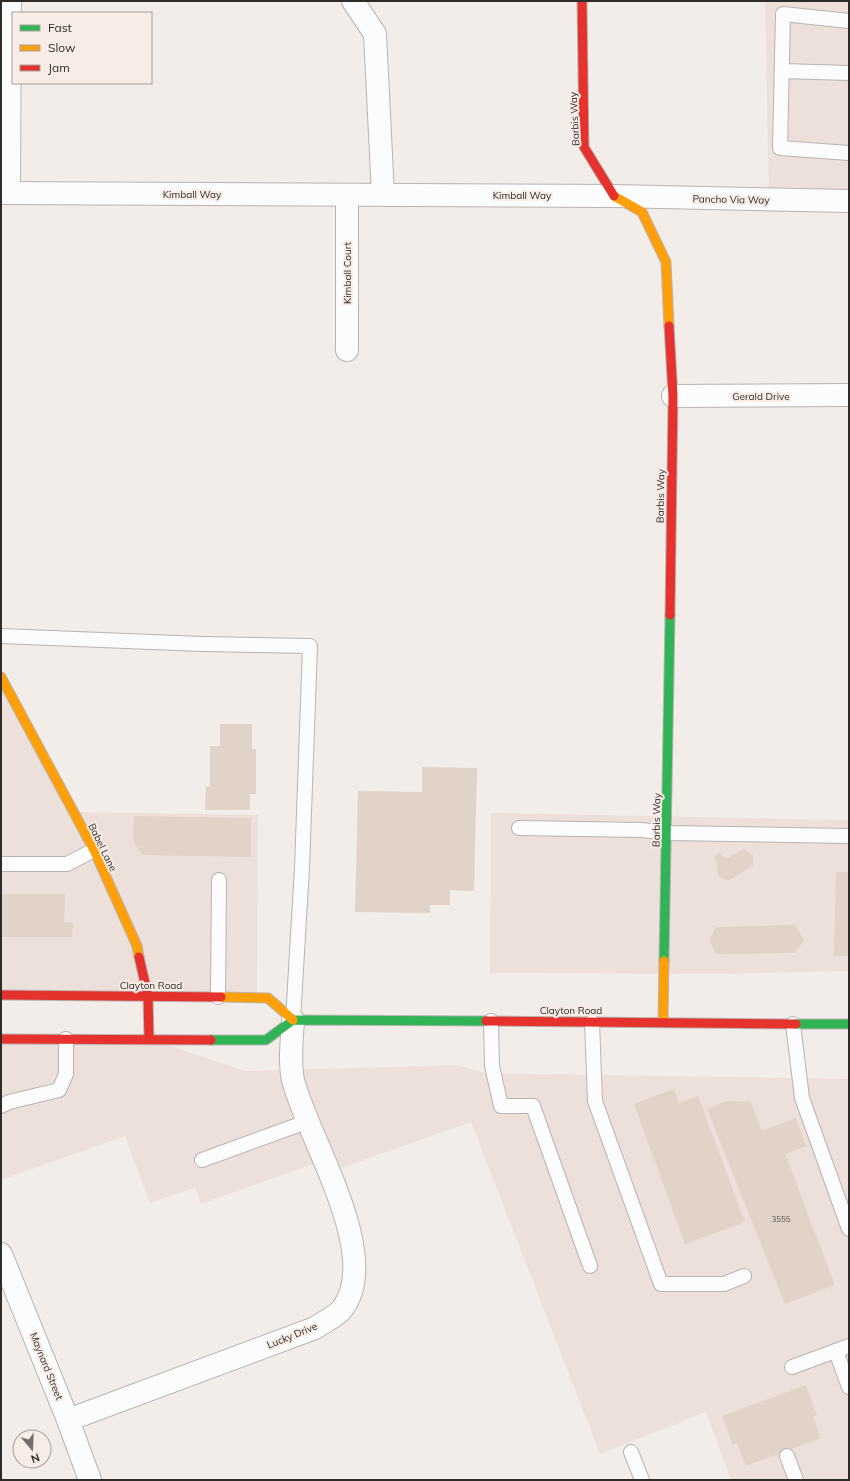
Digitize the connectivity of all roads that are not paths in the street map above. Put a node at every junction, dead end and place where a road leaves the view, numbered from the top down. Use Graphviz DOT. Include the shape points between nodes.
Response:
graph roads {
  1 [pos="10,1"];
  2 [pos="353,1"];
  3 [pos="582,1"];
  4 [pos="849,21"];
  5 [pos="782,71"];
  6 [pos="849,73"];
  7 [pos="849,153"];
  8 [pos="5,193"];
  9 [pos="346,195"];
  10 [pos="383,195"];
  11 [pos="614,196"];
  12 [pos="849,201"];
  13 [pos="347,350"];
  14 [pos="849,395"];
  15 [pos="673,396"];
  16 [pos="1,636"];
  17 [pos="1,677"];
  18 [pos="519,828"];
  19 [pos="667,833"];
  20 [pos="849,836"];
  21 [pos="94,850"];
  22 [pos="1,864"];
  23 [pos="219,880"];
  24 [pos="1,995"];
  25 [pos="148,996"];
  26 [pos="218,997"];
  27 [pos="293,1020"];
  28 [pos="491,1021"];
  29 [pos="592,1022"];
  30 [pos="663,1022"];
  31 [pos="793,1024"];
  32 [pos="849,1024"];
  33 [pos="1,1039"];
  34 [pos="66,1039"];
  35 [pos="149,1039"];
  36 [pos="1,1106"];
  37 [pos="309,1121"];
  38 [pos="202,1160"];
  39 [pos="849,1229"];
  40 [pos="1,1254"];
  41 [pos="590,1266"];
  42 [pos="744,1276"];
  43 [pos="849,1346"];
  44 [pos="836,1351"];
  45 [pos="792,1367"];
  46 [pos="849,1387"];
  47 [pos="68,1420"];
  48 [pos="631,1452"];
  49 [pos="787,1456"];
  50 [pos="90,1480"];
  51 [pos="642,1480"];
  52 [pos="796,1480"];
  1 -- 8 [label="street"];
  2 -- 10 [label="street" via="375,34"];
  3 -- 11 [label="street, Barbis Way" via="584,147"];
  4 -- 5 [label="lane" via="783,14"];
  5 -- 6 [label="lane"];
  5 -- 7 [label="lane" via="780,148"];
  8 -- 9 [label="street, Kimball Way"];
  9 -- 10 [label="street, Kimball Way"];
  9 -- 13 [label="street, Kimball Court"];
  10 -- 11 [label="street, Kimball Way"];
  11 -- 12 [label="street, Pancho Via Way"];
  11 -- 15 [label="street, Barbis Way" via="642,212 666,262"];
  14 -- 15 [label="street, Gerald Drive"];
  15 -- 19 [label="street, Barbis Way"];
  16 -- 27 [label="lane" via="310,646 302,868"];
  17 -- 21 [label="street, Babel Lane"];
  18 -- 19 [label="lane" via="642,830"];
  19 -- 20 [label="lane"];
  19 -- 30 [label="street, Barbis Way"];
  21 -- 22 [label="lane" via="67,864"];
  21 -- 25 [label="street, Babel Lane" via="137,946"];
  23 -- 26 [label="lane"];
  24 -- 25 [label="street, Clayton Road"];
  25 -- 26 [label="street, Clayton Road"];
  25 -- 35 [label="street, Babel Lane"];
  26 -- 27 [label="street, Clayton Road" via="268,998"];
  27 -- 28 [label="street, Clayton Road"];
  27 -- 35 [label="street" via="266,1040"];
  27 -- 37 [label="street, Lucky Drive" via="291,1066"];
  28 -- 29 [label="street, Clayton Road"];
  28 -- 41 [label="lane" via="492,1066 501,1106 533,1106"];
  29 -- 30 [label="street, Clayton Road"];
  29 -- 42 [label="lane" via="595,1101 661,1284 724,1284"];
  30 -- 31 [label="street, Clayton Road"];
  31 -- 32 [label="street, Clayton Road"];
  31 -- 39 [label="lane" via="802,1098"];
  33 -- 34 [label="street"];
  34 -- 35 [label="street"];
  34 -- 36 [label="lane" via="66,1074 59,1090"];
  37 -- 38 [label="lane"];
  37 -- 47 [label="street, Lucky Drive" via="330,1172 351,1236 355,1264 354,1286 342,1310 315,1328"];
  40 -- 47 [label="street, Maynard Street"];
  43 -- 44 [label="lane"];
  44 -- 45 [label="lane"];
  44 -- 46 [label="lane"];
  47 -- 50 [label="street, Maynard Street"];
  48 -- 51 [label="lane"];
  49 -- 52 [label="lane"];
}
